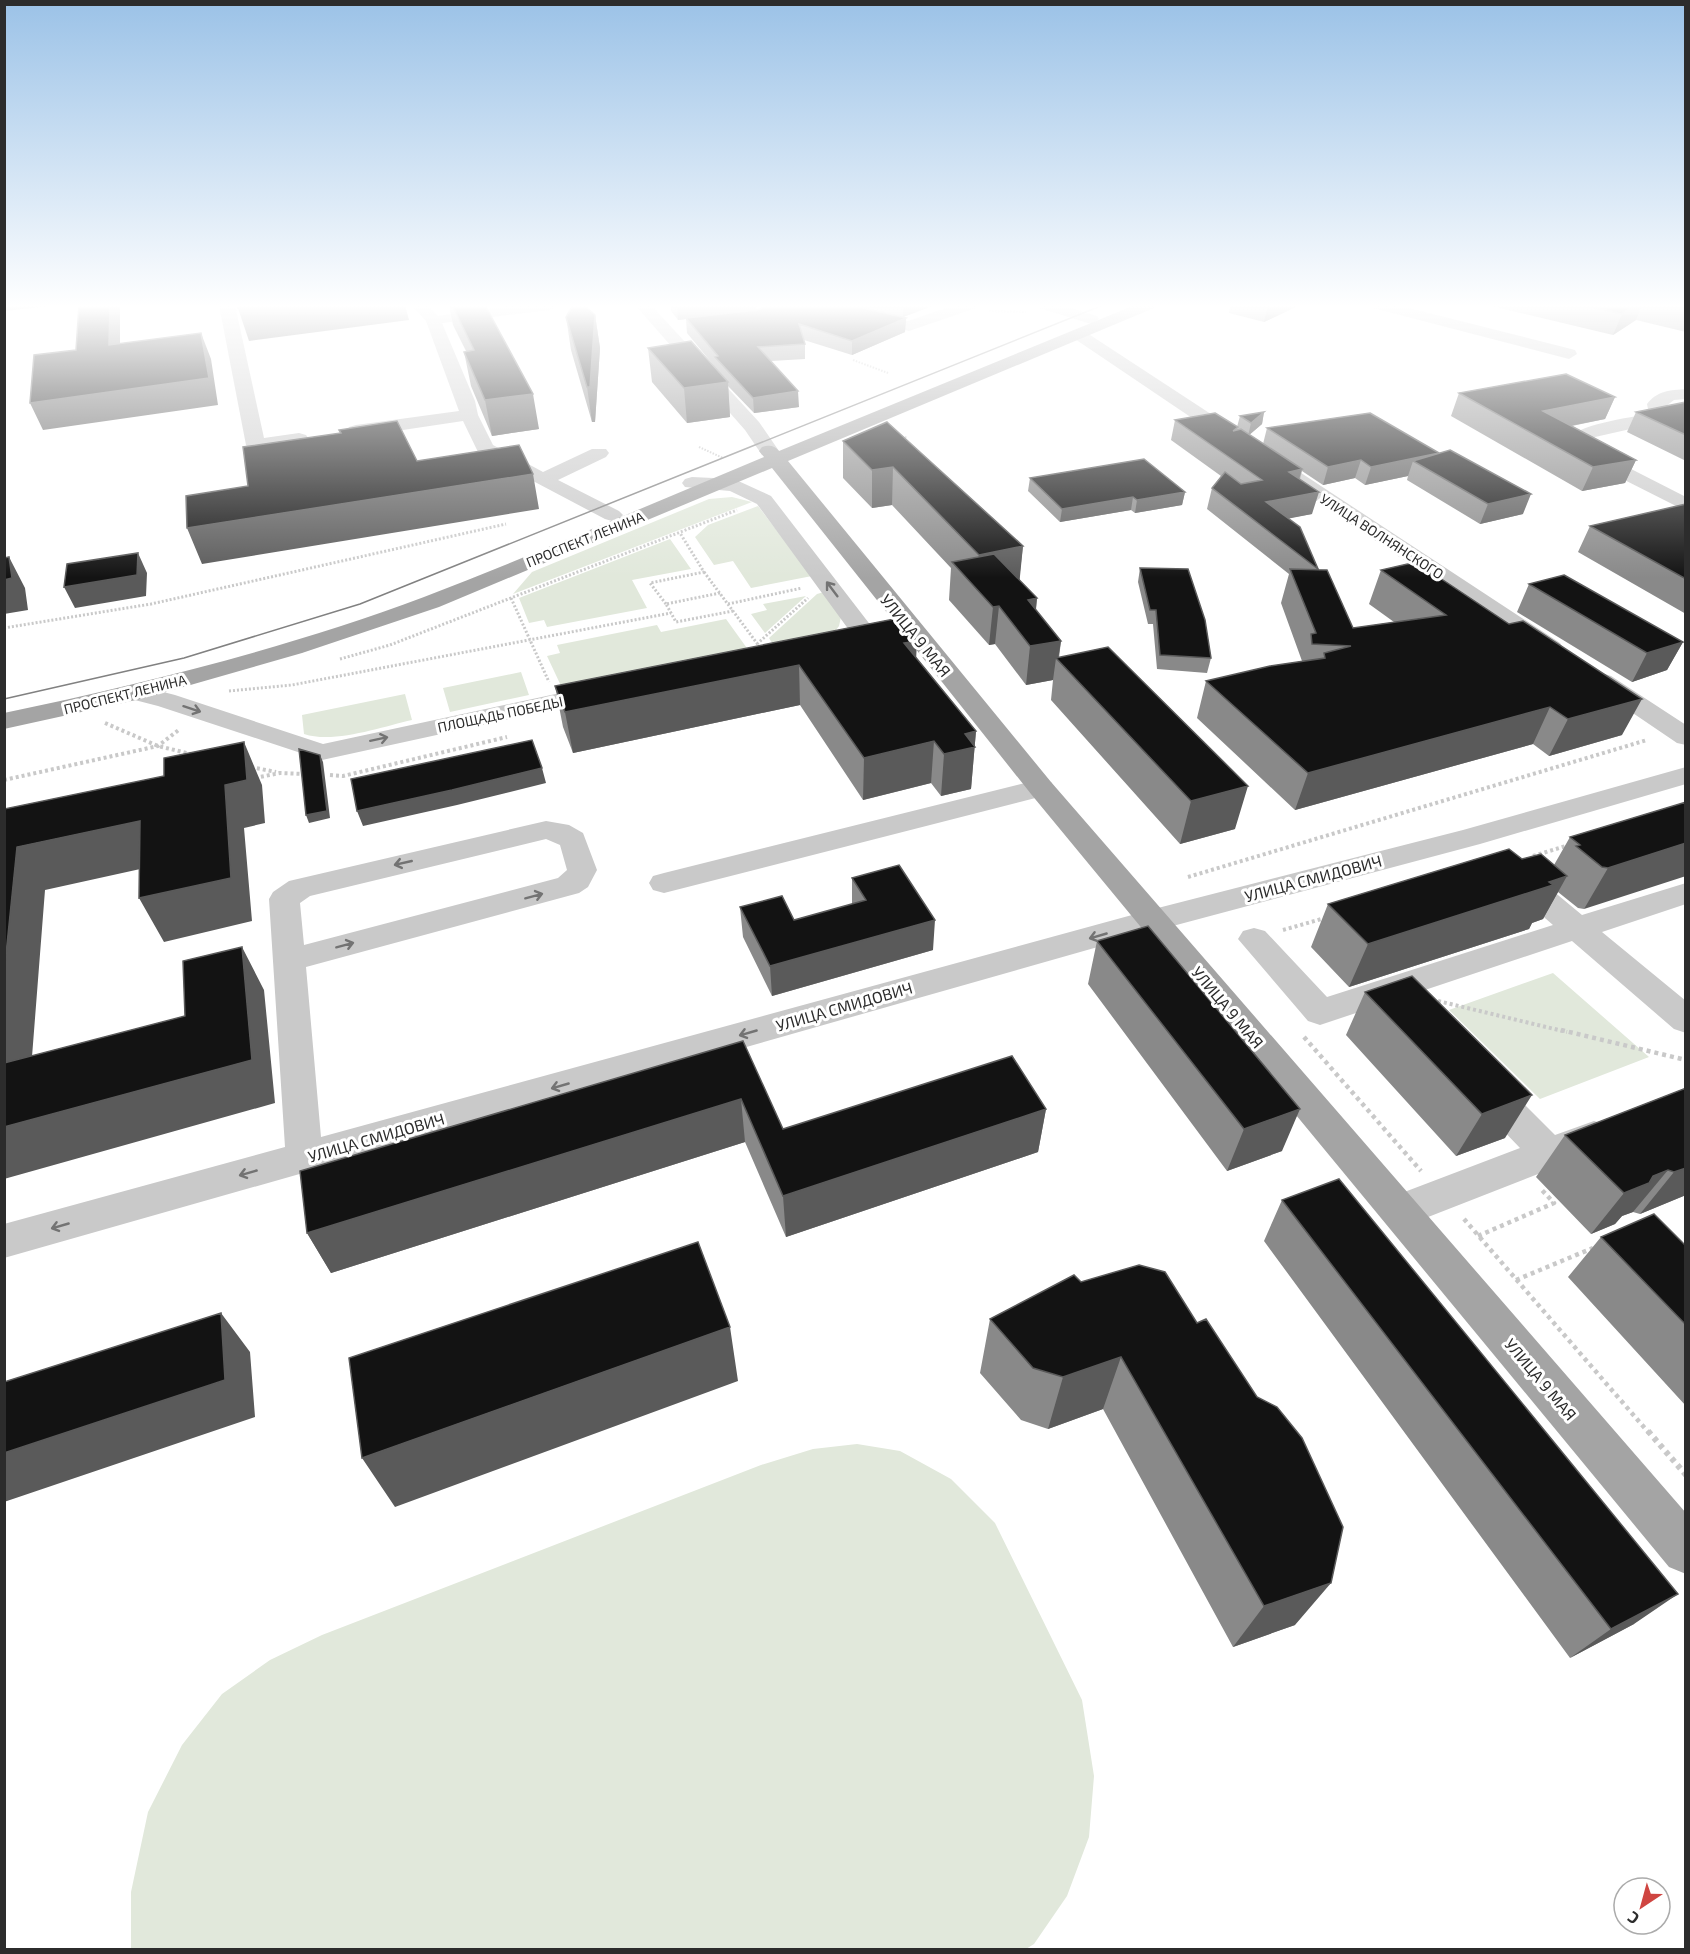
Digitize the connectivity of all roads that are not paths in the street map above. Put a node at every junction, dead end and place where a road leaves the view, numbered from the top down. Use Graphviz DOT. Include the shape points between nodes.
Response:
graph roads {
  1 [pos="248,396"];
  2 [pos="464,396"];
  3 [pos="725,396"];
  4 [pos="911,396"];
  5 [pos="922,396"];
  6 [pos="1172,396"];
  7 [pos="1670,396"];
  8 [pos="469,415"];
  9 [pos="339,434"];
  10 [pos="315,437"];
  11 [pos="599,453"];
  12 [pos="772,456"];
  13 [pos="542,480"];
  14 [pos="692,483"];
  15 [pos="719,484"];
  16 [pos="1686,505"];
  17 [pos="612,515"];
  18 [pos="909,627"];
  19 [pos="1567,658"];
  20 [pos="1587,672"];
  21 [pos="628,686"];
  22 [pos="136,693"];
  23 [pos="4,710"];
  24 [pos="4,722"];
  25 [pos="1686,737"];
  26 [pos="1686,775"];
  27 [pos="1041,788"];
  28 [pos="1470,837"];
  29 [pos="664,883"];
  30 [pos="1686,893"];
  31 [pos="1154,920"];
  32 [pos="1577,928"];
  33 [pos="1254,939"];
  34 [pos="289,960"];
  35 [pos="1388,990"];
  36 [pos="1412,1014"];
  37 [pos="1686,1020"];
  38 [pos="1460,1063"];
  39 [pos="1622,1125"];
  40 [pos="304,1157"];
  41 [pos="1533,1159"];
  42 [pos="1400,1211"];
  43 [pos="4,1241"];
  44 [pos="1677,1525"];
  1 -- 10 [label="street" via="256,445"];
  2 -- 8 [label="street"];
  3 -- 12 [label="street"];
  4 -- 12 [label="main road, ПРОСПЕКТ ЛЕНИНА"];
  5 -- 12 [label="main road, ПРОСПЕКТ ЛЕНИНА"];
  6 -- 19 [label="street, УЛИЦА ВОЛНЯНСКОГО"];
  7 -- 16 [label="street" via="1656,404 1668,420 1589,433 1575,441 1578,449"];
  8 -- 9 [label="street"];
  8 -- 13 [label="street" via="485,448"];
  11 -- 13 [label="street"];
  12 -- 14 [label="main road, ПРОСПЕКТ ЛЕНИНА"];
  12 -- 15 [label="main road, ПРОСПЕКТ ЛЕНИНА"];
  12 -- 18 [label="main road, УЛИЦА 9 МАЯ"];
  13 -- 17 [label="street"];
  14 -- 15 [label="street"];
  14 -- 17 [label="main road, ПРОСПЕКТ ЛЕНИНА"];
  18 -- 15 [label="street, one-way" via="855,638 764,500 740,487"];
  15 -- 22 [label="main road, ПРОСПЕКТ ЛЕНИНА" via="504,573 365,625"];
  17 -- 23 [label="main road, ПРОСПЕКТ ЛЕНИНА" via="365,612 252,649 124,684"];
  18 -- 27 [label="main road, УЛИЦА 9 МАЯ"];
  20 -- 25 [label="street"];
  22 -- 21 [label="street, ПЛОЩАДЬ ПОБЕДЫ, one-way" via="322,752"];
  22 -- 24 [label="main road, ПРОСПЕКТ ЛЕНИНА"];
  26 -- 28 [label="street, УЛИЦА СМИДОВИЧ"];
  27 -- 29 [label="street"];
  27 -- 31 [label="main road, УЛИЦА 9 МАЯ"];
  28 -- 31 [label="street, УЛИЦА СМИДОВИЧ"];
  28 -- 32 [label="street"];
  30 -- 32 [label="street"];
  31 -- 40 [label="street, УЛИЦА СМИДОВИЧ, one-way"];
  31 -- 42 [label="main road, УЛИЦА 9 МАЯ"];
  32 -- 35 [label="street"];
  32 -- 37 [label="street"];
  33 -- 35 [label="street" via="1320,1012"];
  34 -- 34 [label="street, one-way" via="568,886 582,870 573,840 546,830 300,888 284,899"];
  34 -- 40 [label="street"];
  35 -- 36 [label="street"];
  38 -- 41 [label="street"];
  39 -- 41 [label="street"];
  40 -- 43 [label="street, УЛИЦА СМИДОВИЧ, one-way"];
  41 -- 42 [label="street"];
  42 -- 44 [label="main road, УЛИЦА 9 МАЯ"];
}
